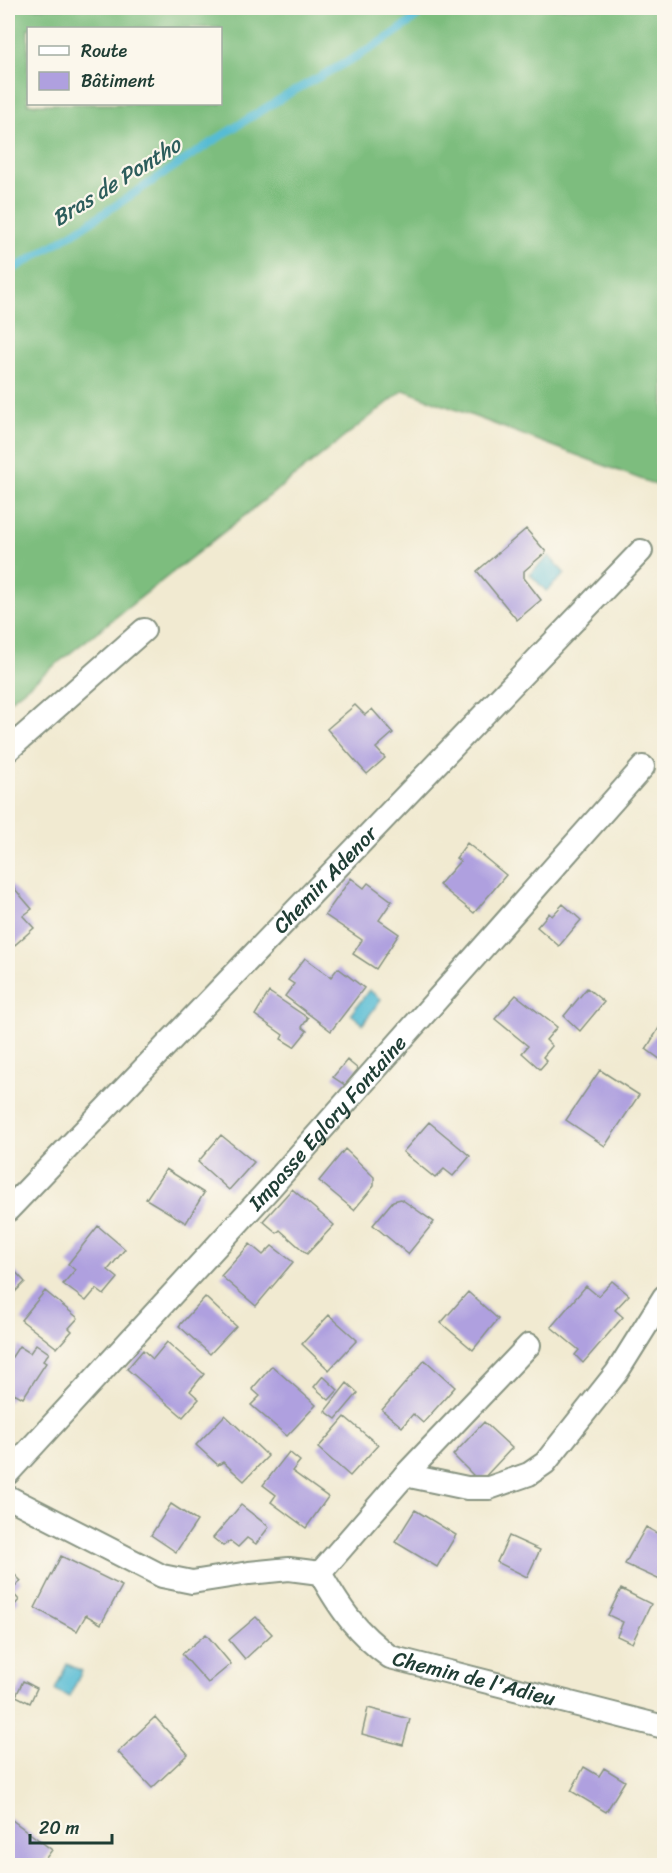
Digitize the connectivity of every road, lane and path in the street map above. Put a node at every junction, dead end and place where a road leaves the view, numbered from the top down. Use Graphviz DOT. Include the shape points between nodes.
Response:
graph roads {
  1 [pos="641,551"];
  2 [pos="144,630"];
  3 [pos="8,750"];
  4 [pos="643,767"];
  5 [pos="8,1210"];
  6 [pos="664,1297"];
  7 [pos="529,1345"];
  8 [pos="8,1473"];
  9 [pos="405,1475"];
  10 [pos="8,1497"];
  11 [pos="320,1573"];
  12 [pos="664,1727"];
  1 -- 5 [label="street, Chemin Adenor"];
  2 -- 3 [label="street"];
  4 -- 8 [label="street, Impasse Eglory Fontaine" via="270,1188"];
  6 -- 9 [label="street" via="617,1372 545,1462 529,1474 489,1488 467,1488"];
  7 -- 9 [label="street"];
  9 -- 11 [label="street"];
  10 -- 11 [label="street" via="162,1576 192,1582 289,1569"];
  11 -- 12 [label="street, Chemin de l'Adieu" via="343,1613 364,1639 390,1658"];
}
